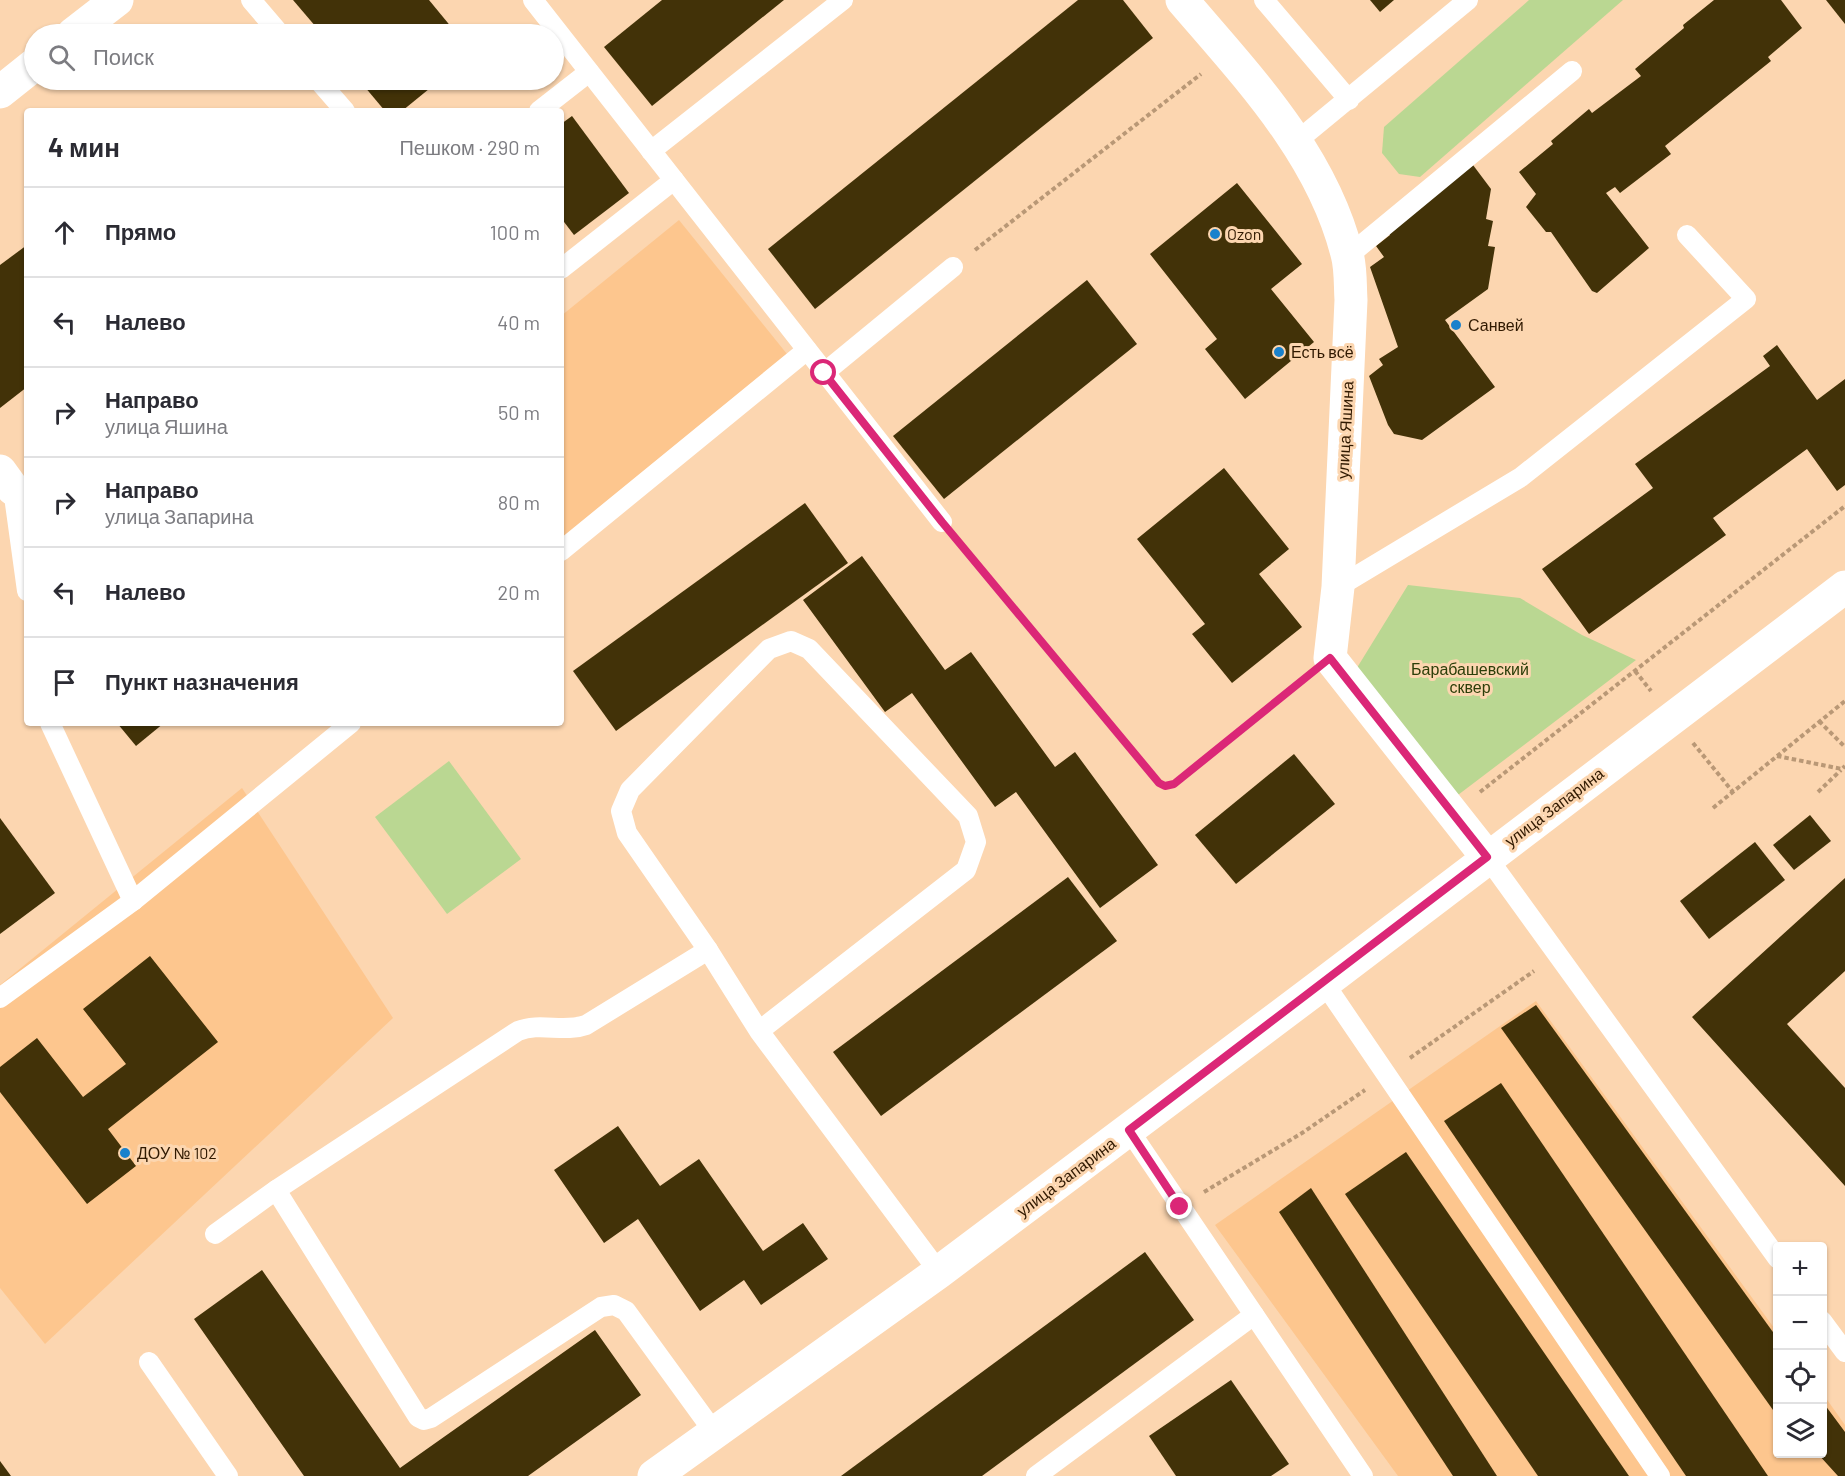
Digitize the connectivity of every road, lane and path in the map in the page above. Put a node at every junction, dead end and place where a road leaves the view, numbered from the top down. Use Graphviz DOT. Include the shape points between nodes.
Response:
graph roads {
  1 [pos="117,0"];
  2 [pos="251,0"];
  3 [pos="533,0"];
  4 [pos="843,0"];
  5 [pos="1182,0"];
  6 [pos="1264,0"];
  7 [pos="1468,0"];
  8 [pos="86,24"];
  9 [pos="271,24"];
  10 [pos="552,24"];
  11 [pos="564,40"];
  12 [pos="1228,54"];
  13 [pos="1572,71"];
  14 [pos="589,72"];
  15 [pos="24,73"];
  16 [pos="327,90"];
  17 [pos="0,92"];
  18 [pos="1349,100"];
  19 [pos="342,108"];
  20 [pos="543,108"];
  21 [pos="1297,141"];
  22 [pos="651,151"];
  23 [pos="674,180"];
  24 [pos="1687,235"];
  25 [pos="1348,256"];
  26 [pos="564,267"];
  27 [pos="953,267"];
  28 [pos="807,350"];
  29 [pos="824,373"];
  30 [pos="7,480"];
  31 [pos="1845,506"];
  32 [pos="942,522"];
  33 [pos="564,549"];
  34 [pos="24,574"];
  35 [pos="1338,587"];
  36 [pos="1845,587"];
  37 [pos="1330,658"];
  38 [pos="1845,701"];
  39 [pos="1819,721"];
  40 [pos="51,726"];
  41 [pos="347,726"];
  42 [pos="1845,747"];
  43 [pos="1777,756"];
  44 [pos="1843,768"];
  45 [pos="1818,792"];
  46 [pos="1713,808"];
  47 [pos="1453,813"];
  48 [pos="1487,857"];
  49 [pos="133,901"];
  50 [pos="708,950"];
  51 [pos="1324,983"];
  52 [pos="0,998"];
  53 [pos="759,1031"];
  54 [pos="1129,1130"];
  55 [pos="276,1190"];
  56 [pos="215,1234"];
  57 [pos="1773,1252"];
  58 [pos="939,1272"];
  59 [pos="1254,1315"];
  60 [pos="1827,1328"];
  61 [pos="1845,1352"];
  62 [pos="149,1362"];
  63 [pos="714,1432"];
  64 [pos="228,1476"];
  65 [pos="654,1476"];
  66 [pos="1036,1476"];
  67 [pos="1363,1476"];
  68 [pos="1660,1476"];
  1 -- 8 [label="street"];
  2 -- 9 [label="lane"];
  3 -- 10 [label="lane"];
  4 -- 22 [label="lane"];
  5 -- 12 [label="street, улица Яшина"];
  6 -- 18 [label="lane"];
  7 -- 18 [label="lane"];
  11 -- 14 [label="lane"];
  12 -- 21 [label="street, улица Яшина"];
  12 -- 27 [label="path"];
  13 -- 25 [label="lane"];
  14 -- 20 [label="lane"];
  14 -- 22 [label="lane"];
  15 -- 17 [label="street"];
  16 -- 19 [label="lane"];
  18 -- 21 [label="lane"];
  21 -- 25 [label="street, улица Яшина" via="1331,207"];
  22 -- 23 [label="lane"];
  23 -- 26 [label="lane"];
  23 -- 28 [label="lane"];
  24 -- 35 [label="lane" via="1746,299 1521,477"];
  25 -- 35 [label="street, улица Яшина" via="1351,300"];
  27 -- 29 [label="lane"];
  28 -- 29 [label="lane"];
  28 -- 33 [label="lane"];
  29 -- 32 [label="lane"];
  30 -- 34 [label="lane"];
  31 -- 47 [label="path"];
  32 -- 37 [label="path" via="1154,779 1165,786 1174,784"];
  35 -- 37 [label="street, улица Яшина"];
  36 -- 48 [label="street, улица Запарина"];
  37 -- 47 [label="street"];
  38 -- 39 [label="path"];
  39 -- 42 [label="path"];
  39 -- 43 [label="path"];
  40 -- 49 [label="lane"];
  41 -- 49 [label="lane"];
  43 -- 44 [label="path"];
  43 -- 46 [label="path"];
  44 -- 45 [label="path"];
  47 -- 48 [label="street"];
  48 -- 51 [label="street, улица Запарина"];
  48 -- 57 [label="lane"];
  49 -- 52 [label="lane"];
  50 -- 53 [label="lane"];
  50 -- 53 [label="lane" via="627,833 621,811 630,790 769,649 791,641 809,649 968,816 976,842 966,870"];
  50 -- 55 [label="lane" via="577,1028 518,1030"];
  51 -- 54 [label="street, улица Запарина"];
  51 -- 68 [label="lane"];
  53 -- 58 [label="lane"];
  54 -- 58 [label="street, улица Запарина"];
  54 -- 59 [label="lane"];
  55 -- 56 [label="lane"];
  55 -- 63 [label="lane" via="418,1417 431,1418 601,1307 614,1305 626,1311"];
  58 -- 63 [label="street, улица Запарина"];
  59 -- 66 [label="lane"];
  59 -- 67 [label="lane"];
  60 -- 61 [label="lane"];
  62 -- 64 [label="lane"];
  63 -- 65 [label="street, улица Запарина"];
}
